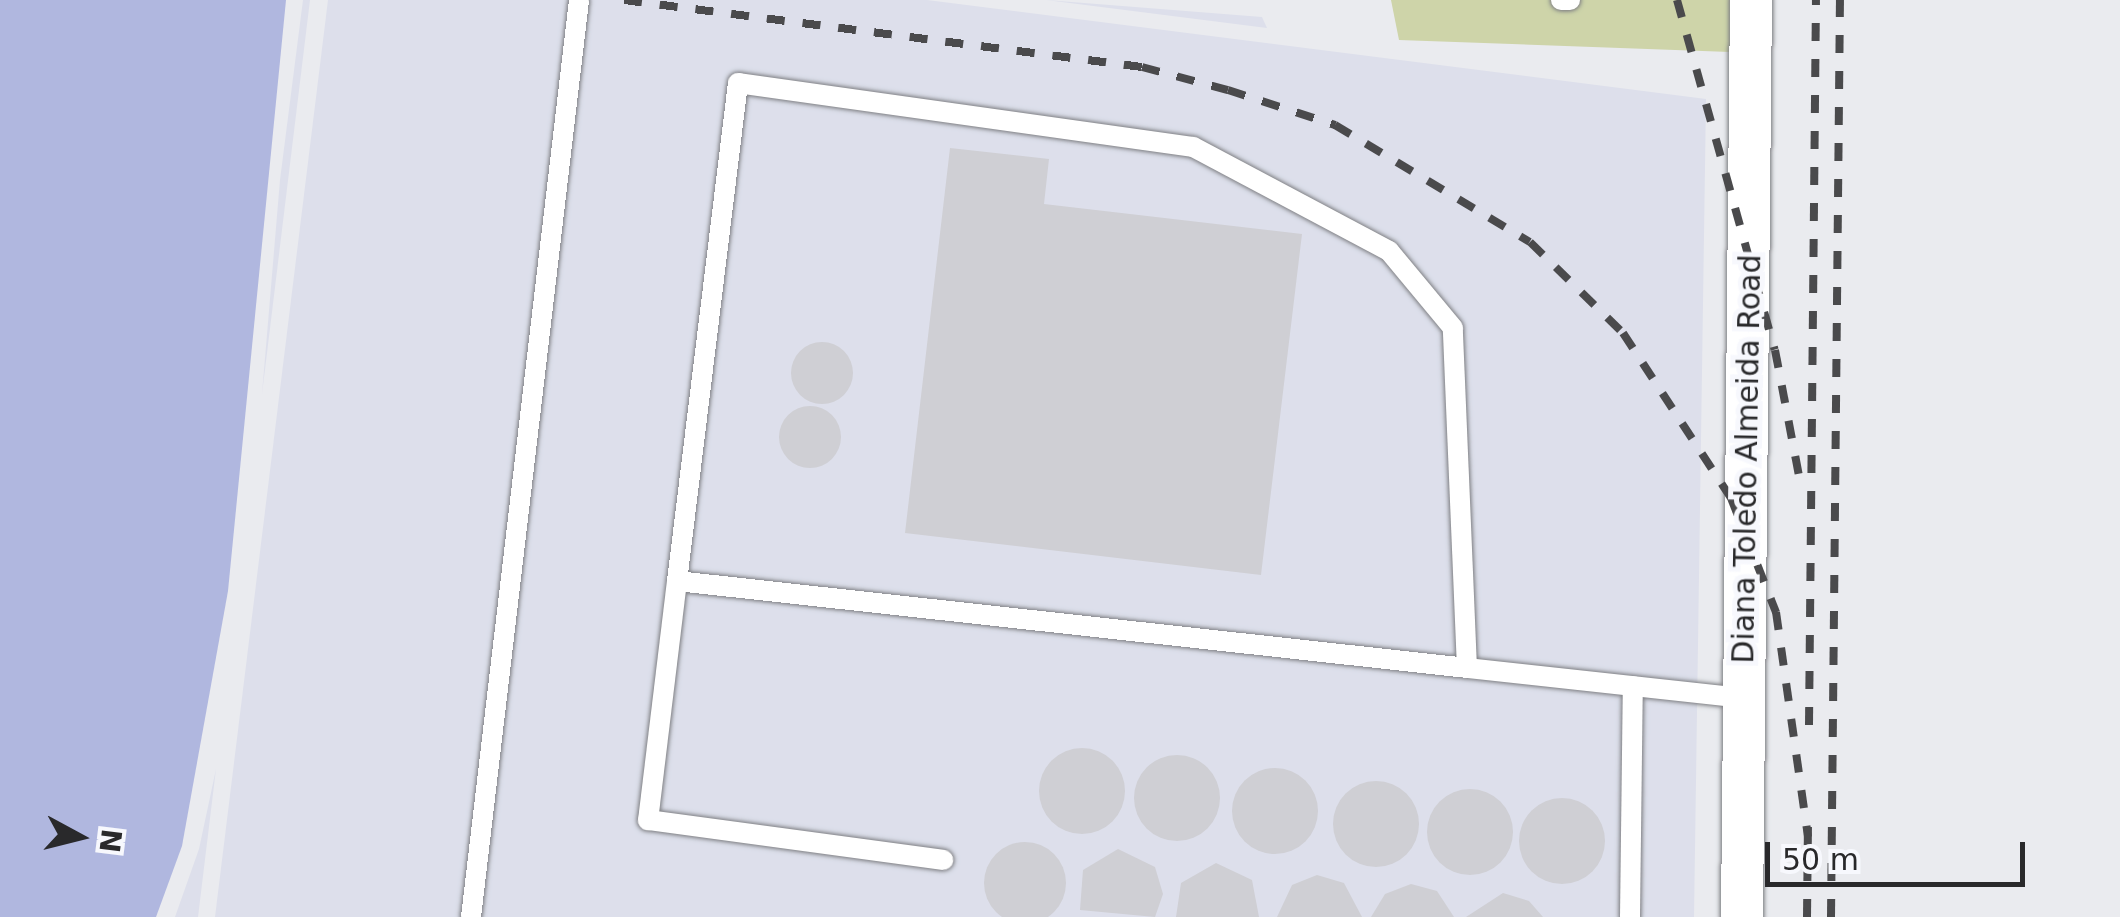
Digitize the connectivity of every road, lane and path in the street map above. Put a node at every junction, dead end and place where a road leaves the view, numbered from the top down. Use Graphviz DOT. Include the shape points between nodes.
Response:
graph roads {
  1 [pos="579,0"];
  2 [pos="1561,0"];
  3 [pos="1570,0"];
  4 [pos="1751,0"];
  5 [pos="677,580"];
  6 [pos="1466,668"];
  7 [pos="1634,686"];
  8 [pos="1745,698"];
  9 [pos="944,860"];
  10 [pos="471,917"];
  11 [pos="1630,917"];
  12 [pos="1742,917"];
  1 -- 10 [label="lane"];
  2 -- 3 [label="lane"];
  4 -- 8 [label="street, Diana Toledo Almeida Road"];
  5 -- 6 [label="lane"];
  5 -- 6 [label="lane" via="738,83 1193,147 1389,251 1453,328"];
  5 -- 9 [label="lane" via="648,820"];
  6 -- 7 [label="lane"];
  7 -- 8 [label="lane"];
  7 -- 11 [label="lane"];
  8 -- 12 [label="street, Diana Toledo Almeida Road"];
}
